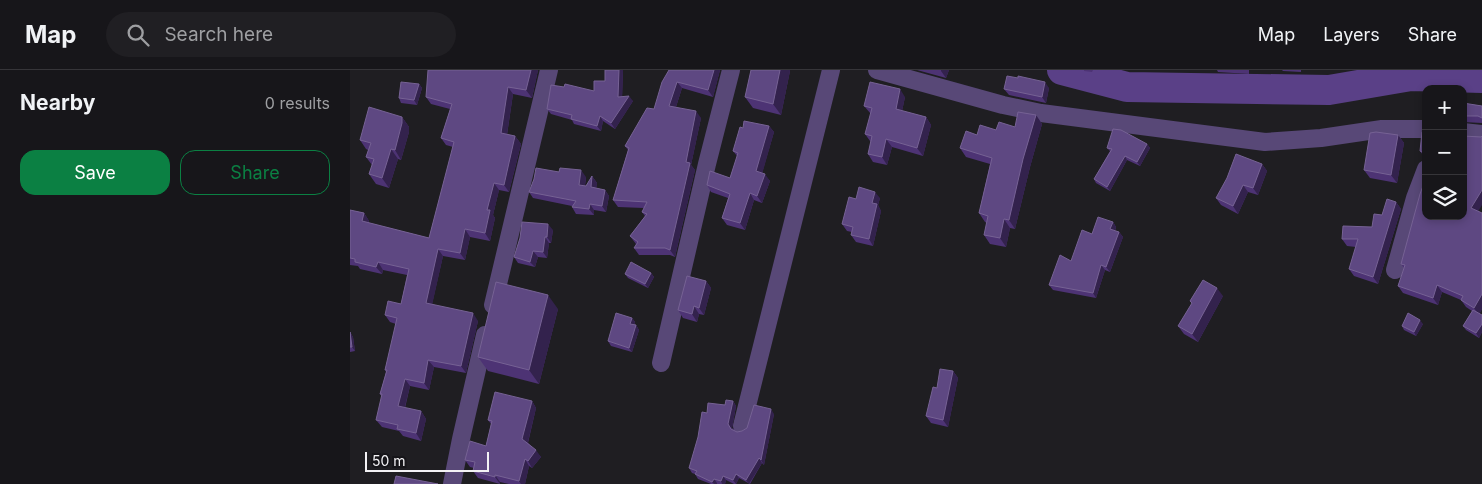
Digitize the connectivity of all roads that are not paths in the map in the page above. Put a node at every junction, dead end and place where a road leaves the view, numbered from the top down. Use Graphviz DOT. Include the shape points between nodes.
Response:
graph roads {
  1 [pos="549,70"];
  2 [pos="730,70"];
  3 [pos="831,70"];
  4 [pos="877,70"];
  5 [pos="1422,129"];
  6 [pos="1467,132"];
  7 [pos="1482,134"];
  8 [pos="1424,175"];
  9 [pos="1395,270"];
  10 [pos="661,363"];
  11 [pos="742,426"];
  12 [pos="452,484"];
  1 -- 12 [label="street"];
  2 -- 10 [label="street"];
  3 -- 11 [label="street"];
  4 -- 5 [label="street" via="1041,113 1265,142"];
  6 -- 7 [label="street"];
  8 -- 9 [label="street"];
}
